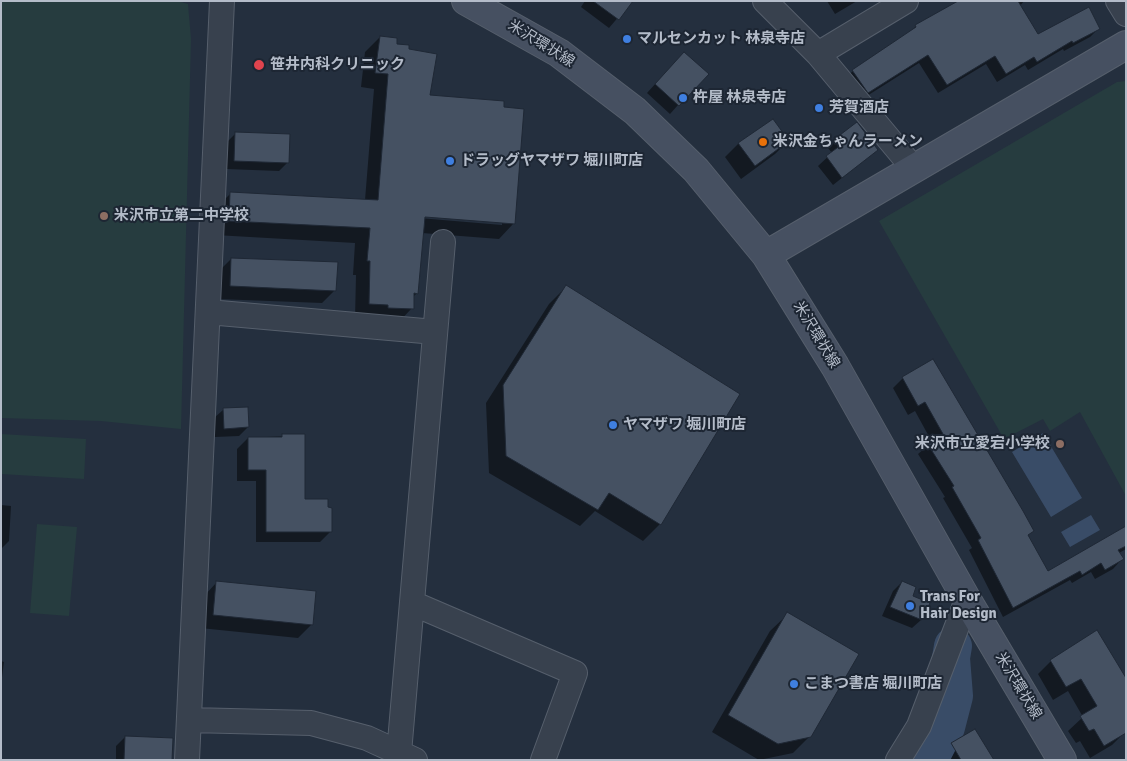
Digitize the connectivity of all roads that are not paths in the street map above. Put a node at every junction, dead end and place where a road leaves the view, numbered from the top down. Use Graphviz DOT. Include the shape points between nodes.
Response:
graph roads {
  1 [pos="222,1"];
  2 [pos="466,1"];
  3 [pos="765,1"];
  4 [pos="906,1"];
  5 [pos="1118,1"];
  6 [pos="1126,14"];
  7 [pos="1126,45"];
  8 [pos="818,54"];
  9 [pos="914,169"];
  10 [pos="442,242"];
  11 [pos="766,255"];
  12 [pos="208,312"];
  13 [pos="435,332"];
  14 [pos="967,600"];
  15 [pos="412,603"];
  16 [pos="190,720"];
  17 [pos="407,756"];
  18 [pos="187,760"];
  19 [pos="544,760"];
  20 [pos="898,760"];
  21 [pos="1062,760"];
  1 -- 12 [label="street"];
  2 -- 11 [label="main road, 米沢環状線" via="559,53 635,110 696,170"];
  3 -- 8 [label="street"];
  4 -- 8 [label="street"];
  5 -- 6 [label="street"];
  7 -- 9 [label="main road"];
  8 -- 9 [label="street"];
  9 -- 11 [label="main road"];
  10 -- 13 [label="street"];
  11 -- 14 [label="main road, 米沢環状線" via="835,366"];
  12 -- 13 [label="street"];
  12 -- 16 [label="street"];
  13 -- 15 [label="street"];
  14 -- 20 [label="street" via="919,726"];
  14 -- 21 [label="main road, 米沢環状線"];
  15 -- 17 [label="street"];
  15 -- 19 [label="street" via="576,674"];
  16 -- 17 [label="street" via="311,723 367,738"];
  16 -- 18 [label="street"];
}
